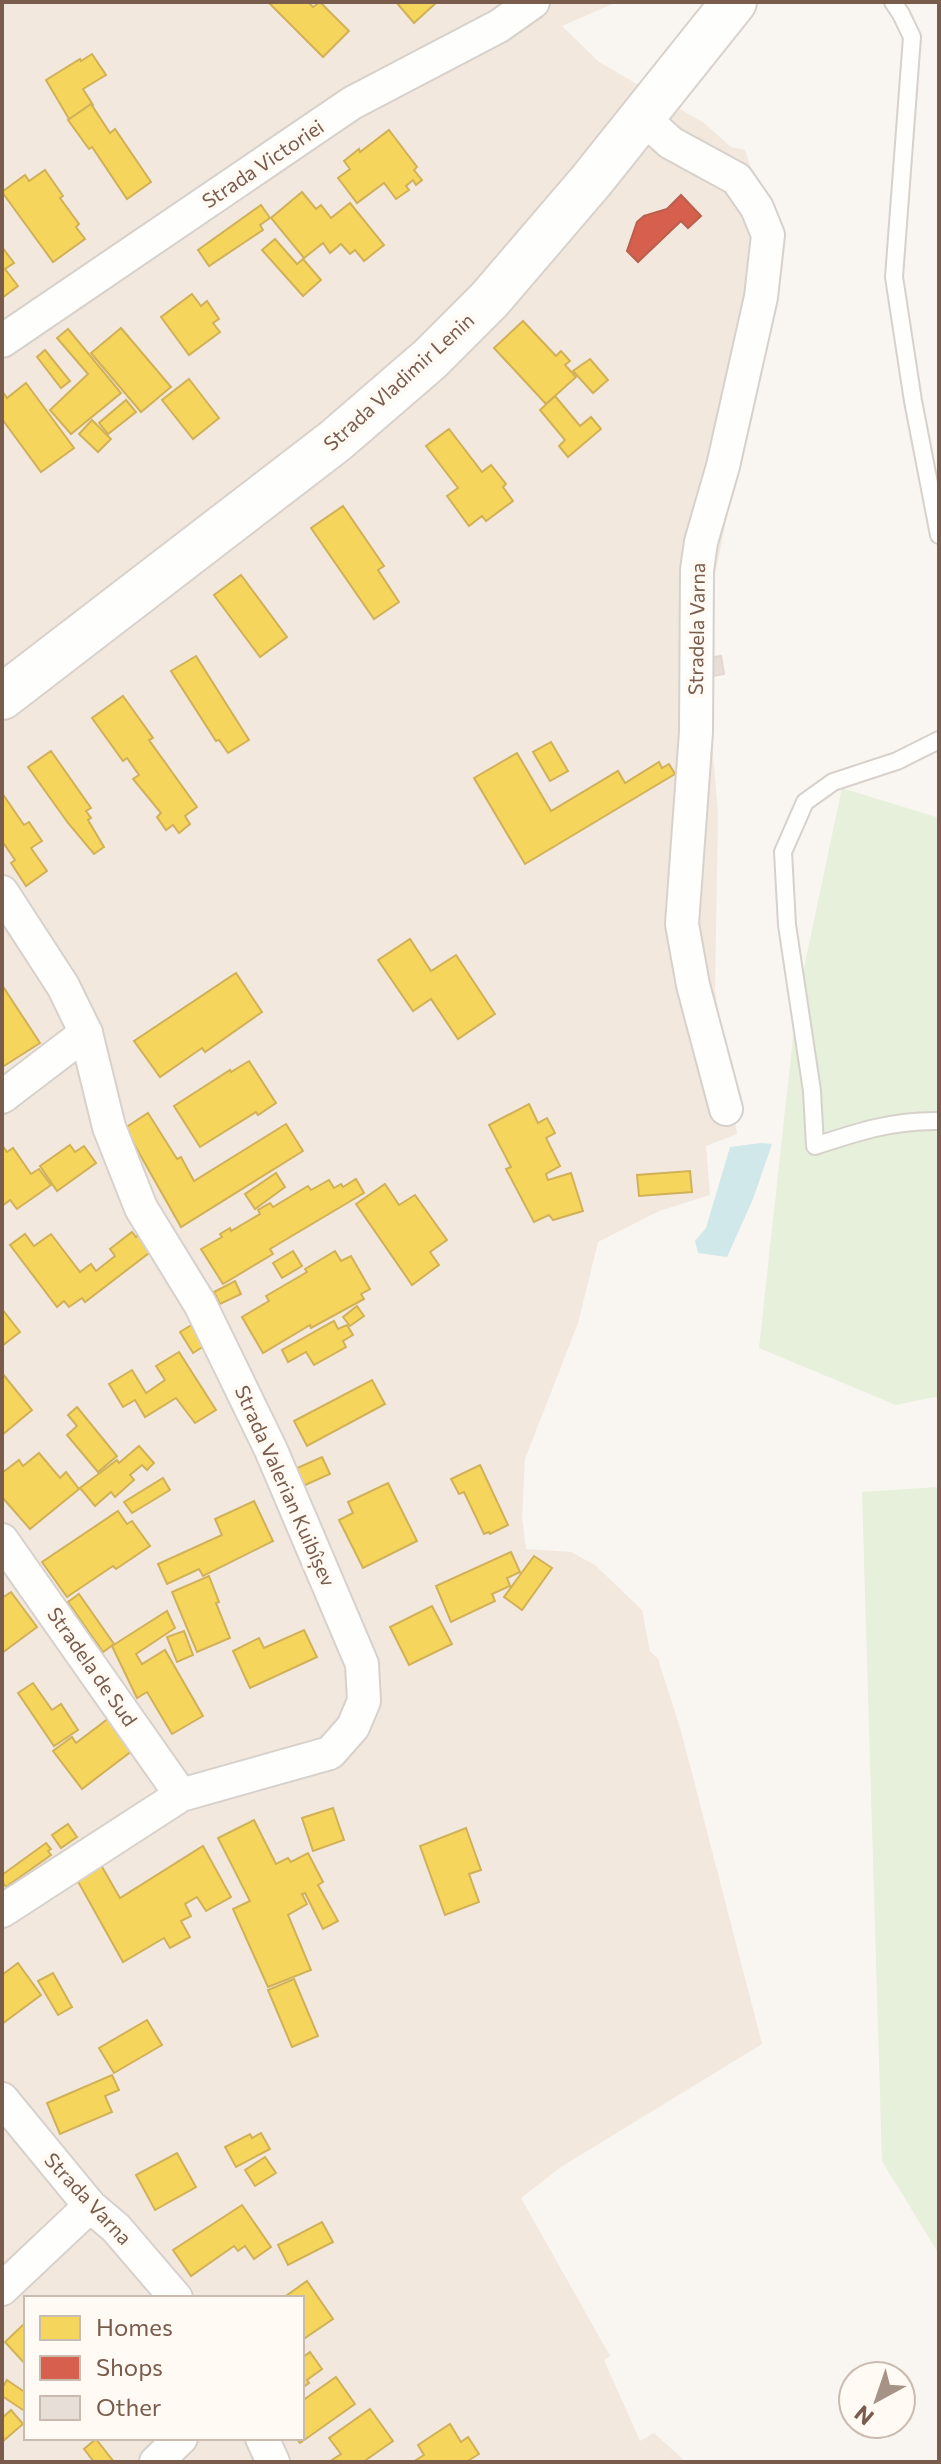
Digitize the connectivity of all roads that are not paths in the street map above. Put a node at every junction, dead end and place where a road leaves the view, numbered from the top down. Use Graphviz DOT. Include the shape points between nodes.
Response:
graph roads {
  1 [pos="533,2"];
  2 [pos="734,2"];
  3 [pos="893,2"];
  4 [pos="642,117"];
  5 [pos="2,341"];
  6 [pos="939,535"];
  7 [pos="2,697"];
  8 [pos="939,740"];
  9 [pos="2,892"];
  10 [pos="86,1033"];
  11 [pos="2,1097"];
  12 [pos="726,1109"];
  13 [pos="939,1121"];
  14 [pos="2,1540"];
  15 [pos="181,1795"];
  16 [pos="2,1911"];
  17 [pos="2,2099"];
  18 [pos="90,2206"];
  19 [pos="2,2289"];
  20 [pos="174,2296"];
  21 [pos="179,2440"];
  22 [pos="263,2440"];
  23 [pos="156,2462"];
  24 [pos="273,2462"];
  1 -- 5 [label="street, Strada Victoriei" via="499,26 352,103"];
  2 -- 4 [label="main road, Strada Vladimir Lenin"];
  3 -- 6 [label="lane" via="912,37 894,277"];
  4 -- 7 [label="main road, Strada Vladimir Lenin" via="490,299 430,359 335,441"];
  4 -- 12 [label="street, Stradela Varna" via="671,143 737,179 768,235 761,297 701,542 697,581 696,732 682,924"];
  8 -- 13 [label="lane" via="897,761 833,782 814,795 805,802 783,852 815,1146 873,1127"];
  9 -- 10 [label="street, Strada Valerian Kuibîșev" via="63,986"];
  10 -- 11 [label="street"];
  10 -- 15 [label="street, Strada Valerian Kuibîșev" via="109,1127 141,1208 200,1304 258,1423 362,1664 364,1701 353,1727 330,1753"];
  14 -- 15 [label="street, Stradela de Sud"];
  15 -- 16 [label="street, Strada Valerian Kuibîșev"];
  17 -- 18 [label="street, Strada Varna"];
  18 -- 19 [label="street"];
  18 -- 20 [label="street, Strada Varna"];
  21 -- 23 [label="street"];
  22 -- 24 [label="street"];
}
